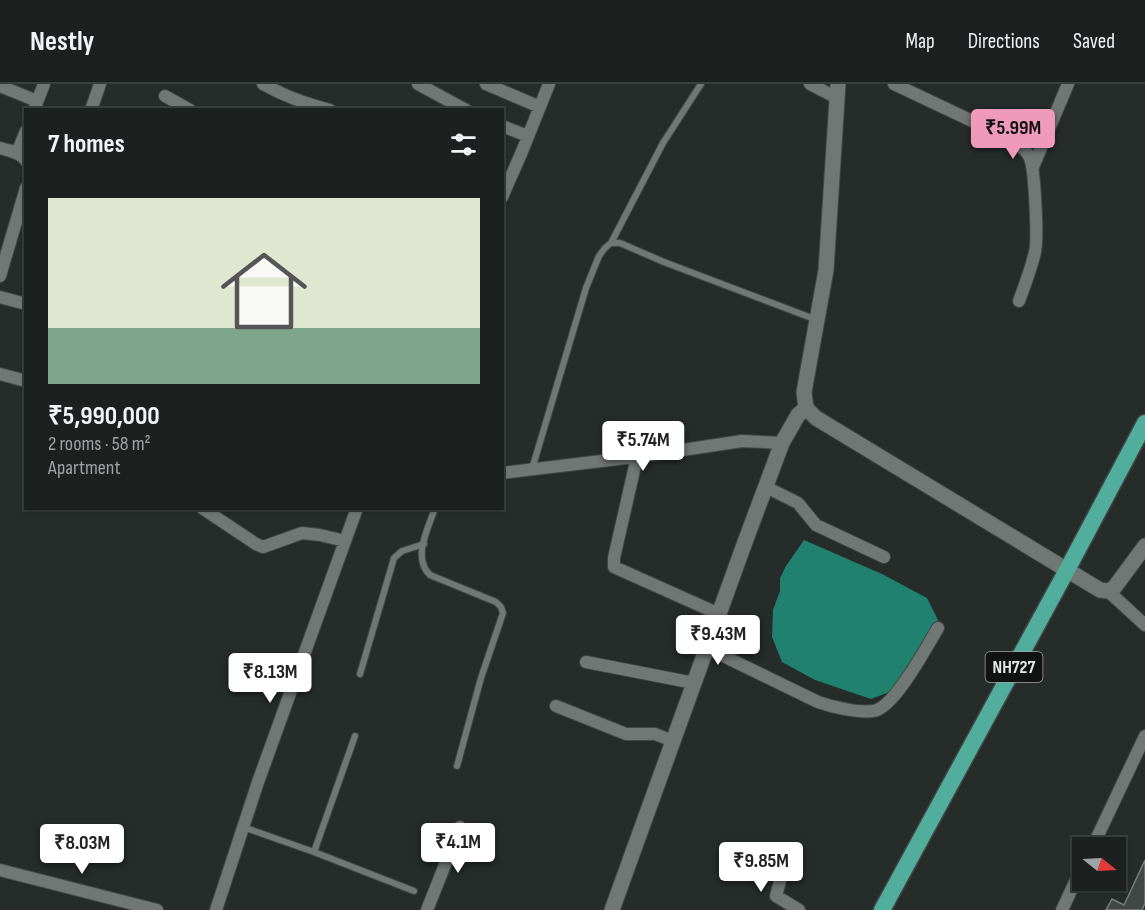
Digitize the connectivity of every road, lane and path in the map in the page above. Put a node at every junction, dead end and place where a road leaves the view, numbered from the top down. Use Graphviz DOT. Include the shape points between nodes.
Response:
graph roads {
  1 [pos="44,84"];
  2 [pos="100,84"];
  3 [pos="262,84"];
  4 [pos="418,84"];
  5 [pos="486,84"];
  6 [pos="549,84"];
  7 [pos="701,84"];
  8 [pos="810,84"];
  9 [pos="894,84"];
  10 [pos="1068,84"];
  11 [pos="0,86"];
  12 [pos="838,91"];
  13 [pos="165,96"];
  14 [pos="36,105"];
  15 [pos="540,107"];
  16 [pos="92,108"];
  17 [pos="186,108"];
  18 [pos="322,108"];
  19 [pos="462,108"];
  20 [pos="504,127"];
  21 [pos="528,136"];
  22 [pos="24,141"];
  23 [pos="0,148"];
  24 [pos="21,157"];
  25 [pos="1032,167"];
  26 [pos="504,192"];
  27 [pos="24,201"];
  28 [pos="611,243"];
  29 [pos="0,276"];
  30 [pos="0,297"];
  31 [pos="1019,301"];
  32 [pos="24,303"];
  33 [pos="817,320"];
  34 [pos="0,374"];
  35 [pos="24,380"];
  36 [pos="806,408"];
  37 [pos="1145,423"];
  38 [pos="782,443"];
  39 [pos="637,457"];
  40 [pos="532,470"];
  41 [pos="504,473"];
  42 [pos="766,487"];
  43 [pos="205,510"];
  44 [pos="356,510"];
  45 [pos="434,510"];
  46 [pos="345,541"];
  47 [pos="424,544"];
  48 [pos="1145,546"];
  49 [pos="884,557"];
  50 [pos="1067,570"];
  51 [pos="1108,591"];
  52 [pos="719,614"];
  53 [pos="1145,625"];
  54 [pos="938,628"];
  55 [pos="707,648"];
  56 [pos="586,662"];
  57 [pos="360,674"];
  58 [pos="694,683"];
  59 [pos="556,706"];
  60 [pos="355,736"];
  61 [pos="1145,736"];
  62 [pos="673,741"];
  63 [pos="456,766"];
  64 [pos="243,827"];
  65 [pos="460,827"];
  66 [pos="1097,837"];
  67 [pos="314,852"];
  68 [pos="742,853"];
  69 [pos="0,870"];
  70 [pos="1072,889"];
  71 [pos="414,891"];
  72 [pos="157,910"];
  73 [pos="216,910"];
  74 [pos="427,910"];
  75 [pos="612,910"];
  76 [pos="799,910"];
  77 [pos="882,910"];
  78 [pos="1062,910"];
  1 -- 14 [label="street"];
  2 -- 16 [label="street"];
  3 -- 18 [label="street"];
  4 -- 19 [label="street"];
  5 -- 15 [label="street"];
  6 -- 15 [label="street"];
  7 -- 28 [label="lane" via="663,143"];
  8 -- 12 [label="street"];
  9 -- 25 [label="street" via="1008,138 1029,155"];
  10 -- 25 [label="street"];
  11 -- 14 [label="street"];
  12 -- 33 [label="street" via="826,270"];
  13 -- 17 [label="street"];
  15 -- 21 [label="street"];
  20 -- 21 [label="street"];
  21 -- 26 [label="street"];
  22 -- 24 [label="street"];
  23 -- 24 [label="street"];
  25 -- 31 [label="street" via="1037,239"];
  27 -- 29 [label="street"];
  28 -- 33 [label="lane" via="620,243"];
  28 -- 40 [label="lane" via="599,256 586,288"];
  30 -- 32 [label="street"];
  33 -- 36 [label="street" via="804,392"];
  34 -- 35 [label="street"];
  36 -- 38 [label="street"];
  36 -- 50 [label="street" via="816,418"];
  37 -- 50 [label="highway, NH727"];
  38 -- 39 [label="street" via="742,441"];
  38 -- 42 [label="street"];
  39 -- 40 [label="street"];
  39 -- 52 [label="street" via="614,567"];
  40 -- 41 [label="street"];
  42 -- 49 [label="street" via="798,503 816,525"];
  42 -- 52 [label="street"];
  43 -- 46 [label="street" via="263,547 302,533"];
  44 -- 46 [label="street"];
  45 -- 47 [label="lane"];
  46 -- 64 [label="street"];
  47 -- 57 [label="lane" via="394,558"];
  47 -- 63 [label="lane" via="422,563 430,575 496,602 503,613"];
  48 -- 51 [label="street"];
  50 -- 51 [label="street"];
  50 -- 77 [label="highway, NH727"];
  51 -- 53 [label="street"];
  52 -- 55 [label="street"];
  54 -- 55 [label="street" via="904,684 879,710 872,712 818,702"];
  55 -- 58 [label="street"];
  56 -- 58 [label="street"];
  58 -- 62 [label="street"];
  59 -- 62 [label="street" via="626,734 655,734"];
  60 -- 67 [label="lane"];
  61 -- 66 [label="street"];
  62 -- 75 [label="street"];
  64 -- 67 [label="lane"];
  64 -- 73 [label="street"];
  65 -- 74 [label="street"];
  67 -- 71 [label="lane"];
  68 -- 76 [label="street" via="776,868 781,877 776,896"];
  69 -- 72 [label="street"];
  70 -- 78 [label="street"];
}
